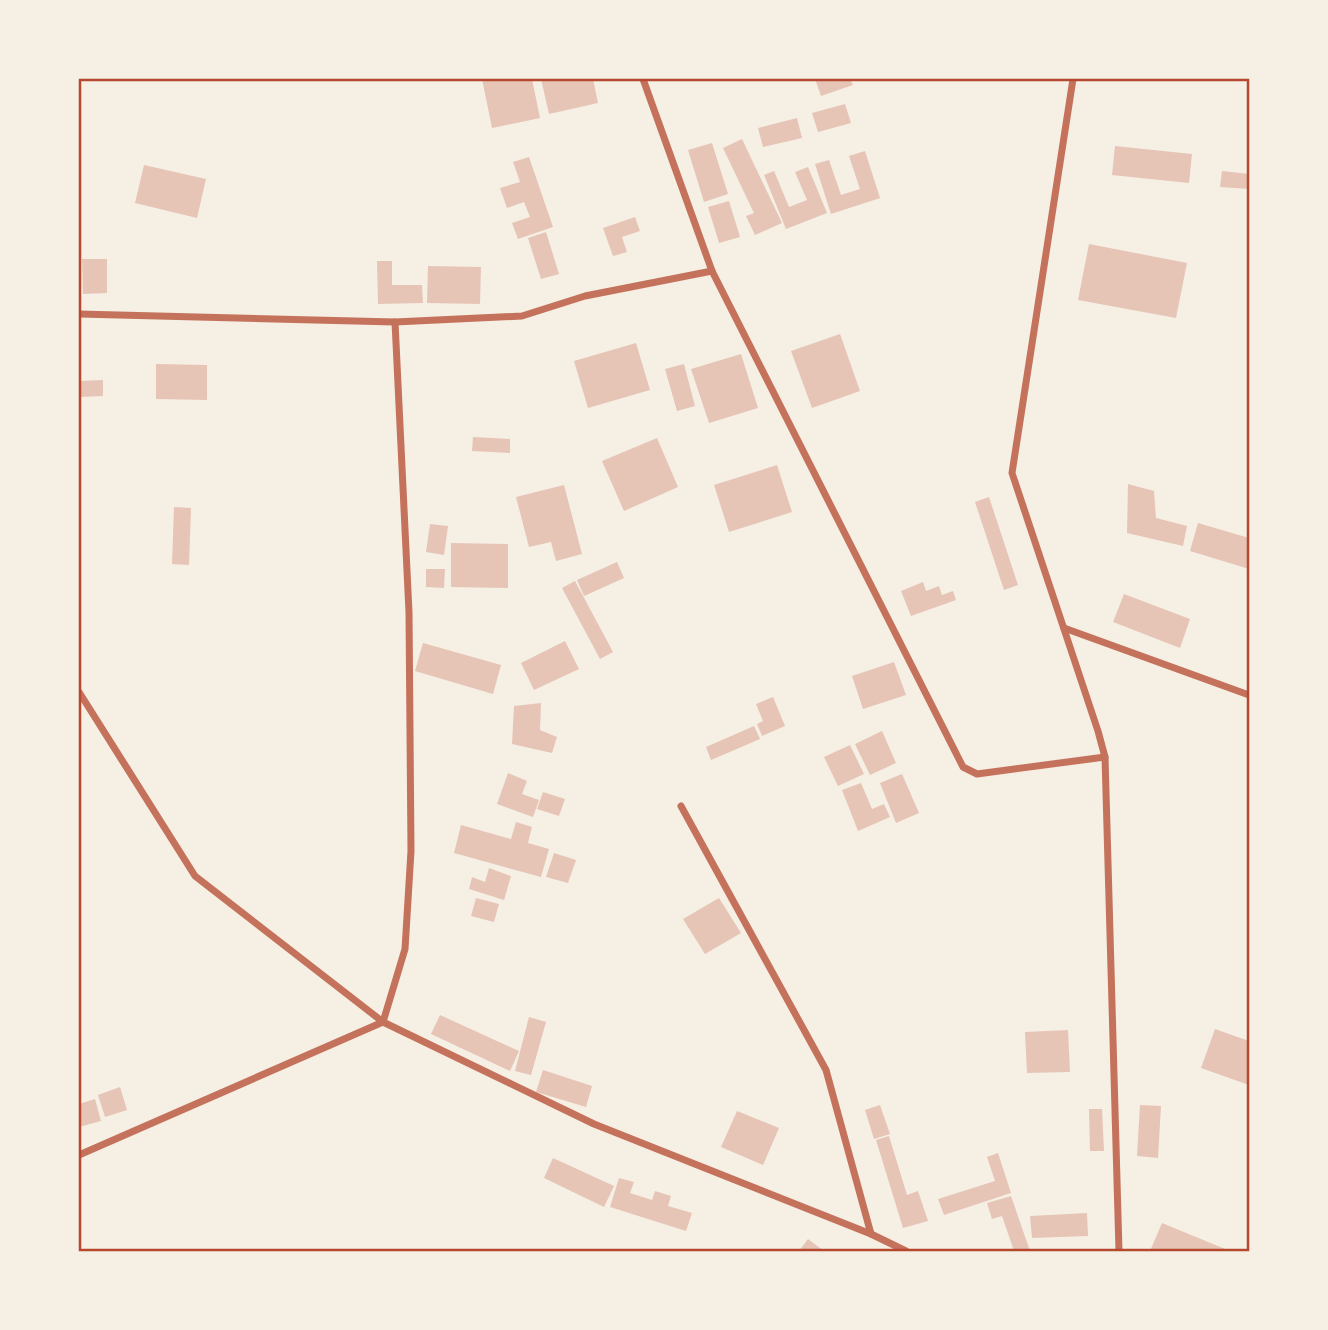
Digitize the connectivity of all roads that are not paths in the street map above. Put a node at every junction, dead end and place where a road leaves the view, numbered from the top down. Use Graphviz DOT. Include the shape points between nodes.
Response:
graph roads {
  1 [pos="643,79"];
  2 [pos="1073,79"];
  3 [pos="712,271"];
  4 [pos="79,314"];
  5 [pos="395,322"];
  6 [pos="1064,628"];
  7 [pos="79,692"];
  8 [pos="1249,695"];
  9 [pos="1105,757"];
  10 [pos="681,806"];
  11 [pos="383,1022"];
  12 [pos="79,1155"];
  13 [pos="871,1234"];
  14 [pos="906,1251"];
  15 [pos="1119,1251"];
  1 -- 3 [label="street"];
  2 -- 6 [label="street" via="1012,472"];
  3 -- 5 [label="street" via="585,296 522,316"];
  3 -- 9 [label="street" via="963,767 976,774"];
  4 -- 5 [label="street"];
  5 -- 11 [label="street" via="409,612 411,851 405,949"];
  6 -- 8 [label="street"];
  6 -- 9 [label="street"];
  7 -- 11 [label="street" via="195,876"];
  9 -- 15 [label="street"];
  10 -- 13 [label="street" via="826,1070"];
  11 -- 12 [label="street"];
  11 -- 13 [label="street" via="594,1124"];
  13 -- 14 [label="street"];
}
